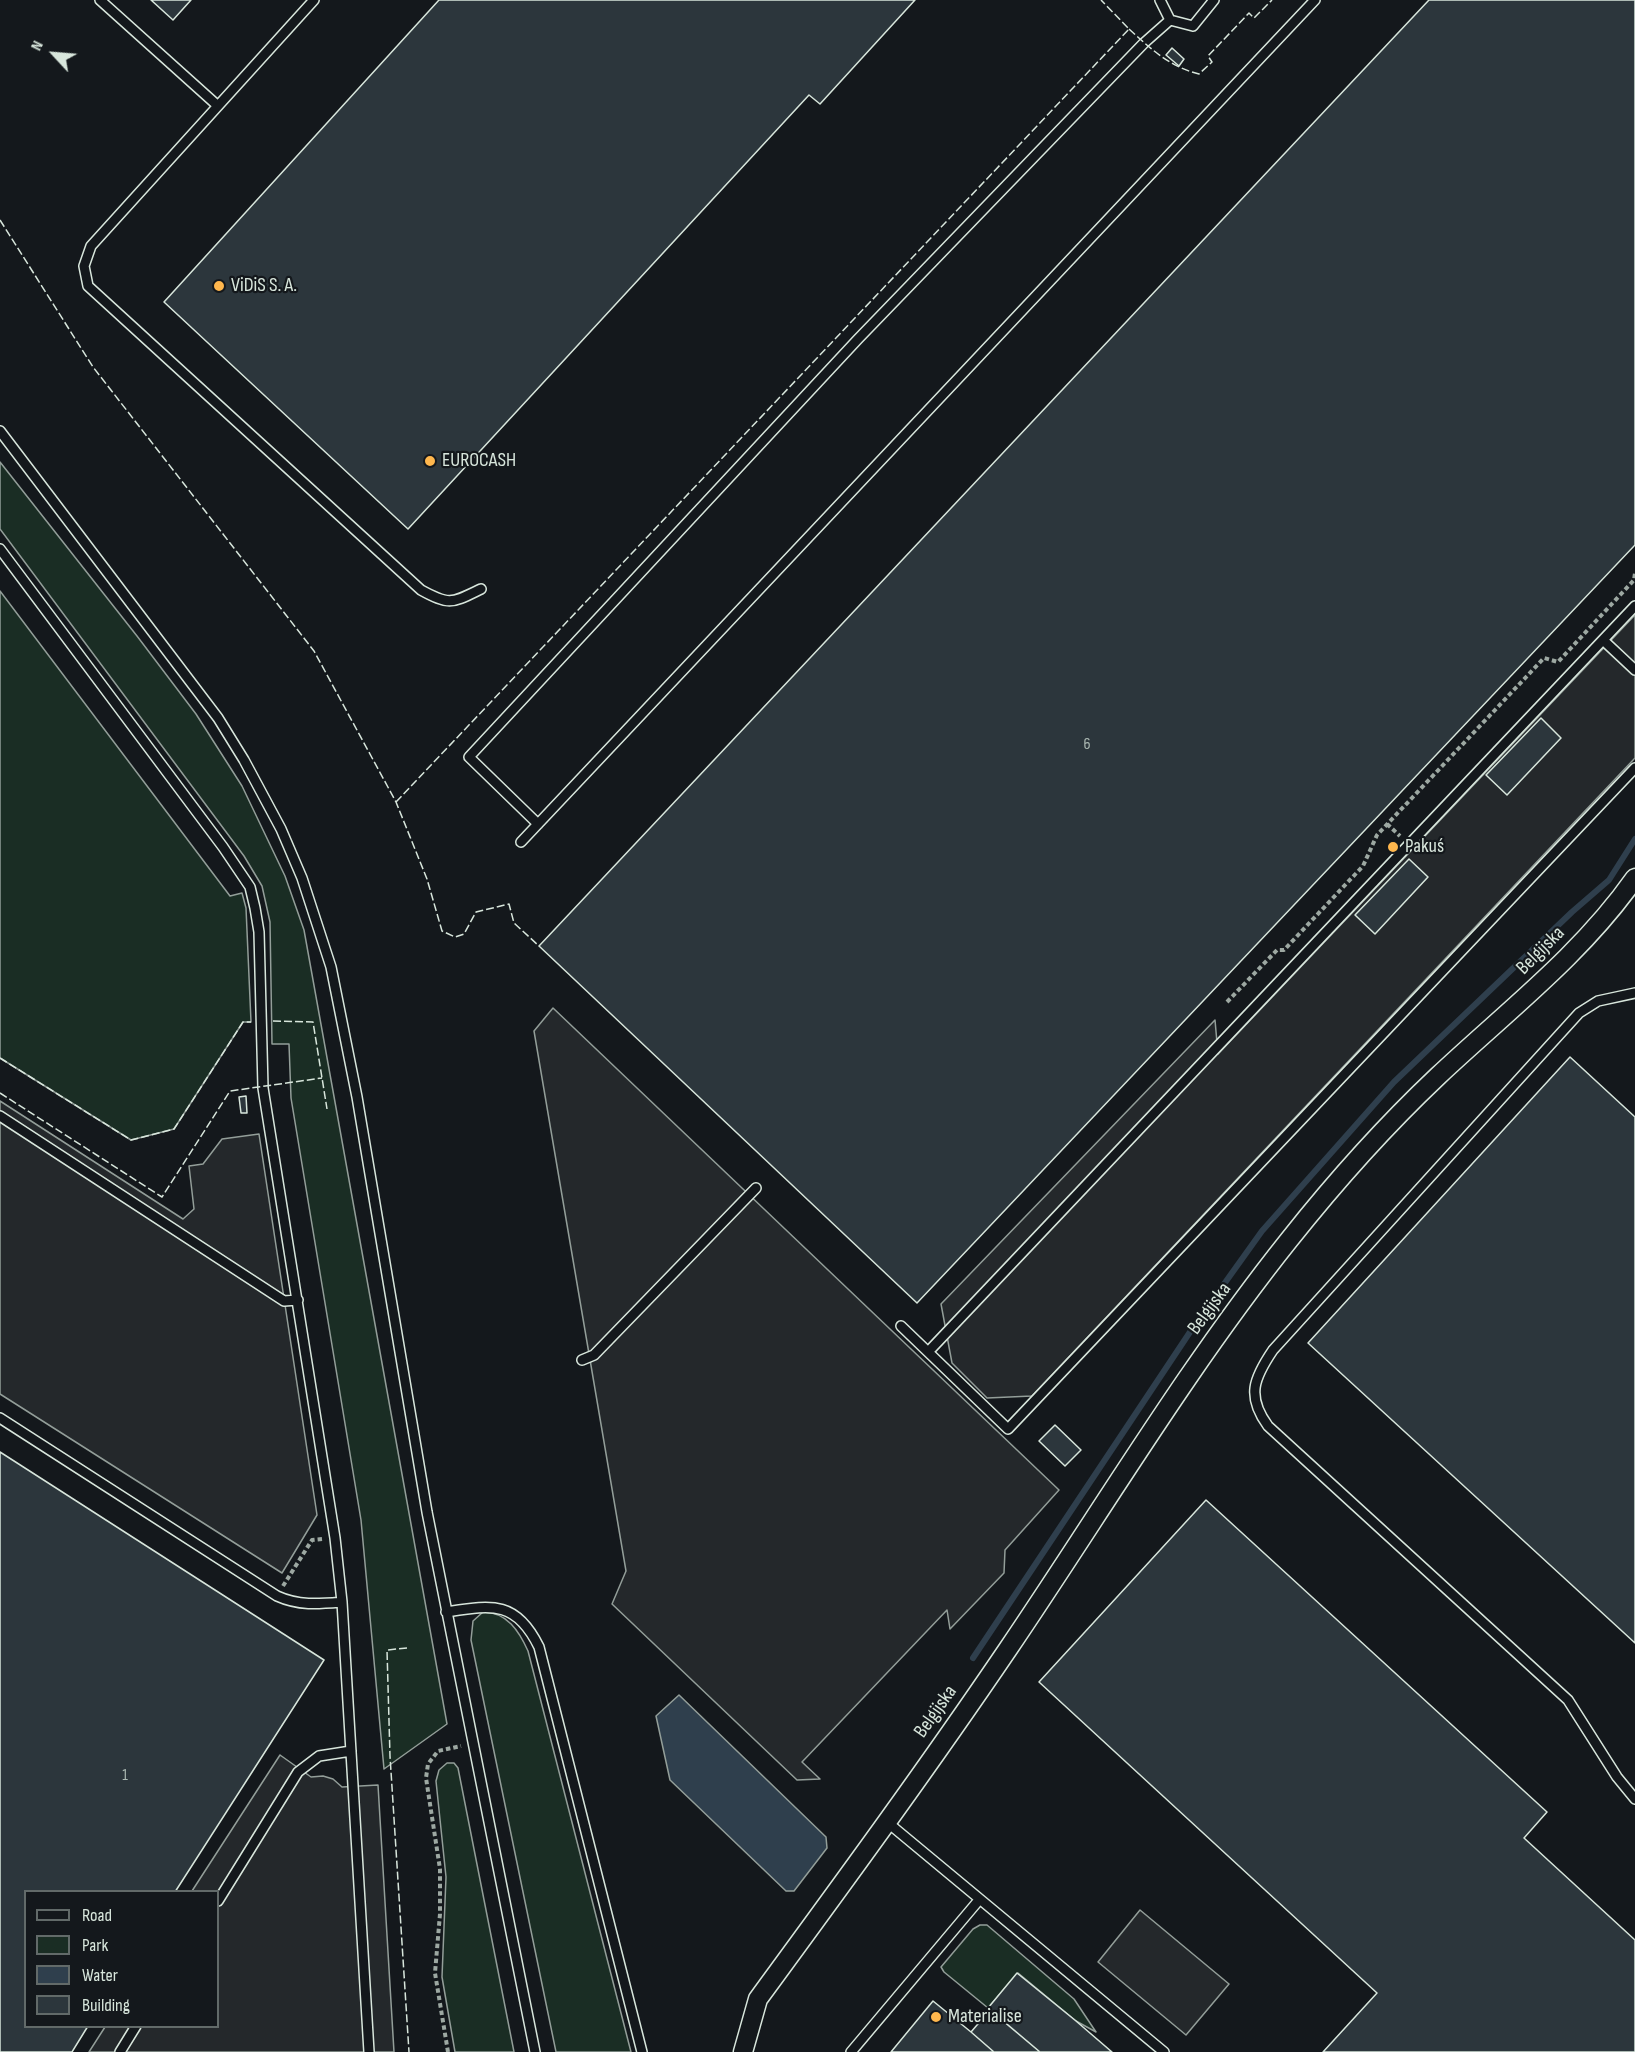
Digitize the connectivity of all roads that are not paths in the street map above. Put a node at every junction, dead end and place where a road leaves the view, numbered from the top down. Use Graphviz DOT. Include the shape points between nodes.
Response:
graph roads {
  1 [pos="100,0"];
  2 [pos="314,0"];
  3 [pos="1160,0"];
  4 [pos="1214,0"];
  5 [pos="1315,0"];
  6 [pos="1170,20"];
  7 [pos="218,106"];
  8 [pos="0,431"];
  9 [pos="0,549"];
  10 [pos="481,589"];
  11 [pos="1635,606"];
  12 [pos="1603,640"];
  13 [pos="1635,670"];
  14 [pos="1635,768"];
  15 [pos="538,824"];
  16 [pos="521,842"];
  17 [pos="1635,878"];
  18 [pos="1635,993"];
  19 [pos="0,1116"];
  20 [pos="756,1188"];
  21 [pos="298,1300"];
  22 [pos="901,1326"];
  23 [pos="928,1352"];
  24 [pos="582,1360"];
  25 [pos="0,1418"];
  26 [pos="342,1602"];
  27 [pos="446,1612"];
  28 [pos="351,1751"];
  29 [pos="1635,1799"];
  30 [pos="887,1822"];
  31 [pos="219,1899"];
  32 [pos="979,1900"];
  33 [pos="135,2028"];
  34 [pos="120,2052"];
  35 [pos="369,2052"];
  36 [pos="535,2052"];
  37 [pos="642,2052"];
  38 [pos="742,2052"];
  39 [pos="851,2052"];
  40 [pos="1164,2052"];
  1 -- 7 [label="lane"];
  2 -- 7 [label="lane"];
  3 -- 6 [label="lane"];
  4 -- 6 [label="lane" via="1193,26"];
  5 -- 15 [label="lane"];
  6 -- 15 [label="lane" via="858,339 469,757"];
  7 -- 10 [label="lane" via="91,246 84,266 88,286 421,590 442,602 459,600"];
  8 -- 27 [label="lane" via="218,718 267,800 302,878 340,1007"];
  9 -- 21 [label="lane" via="250,887 259,932 263,1088"];
  11 -- 12 [label="lane"];
  12 -- 13 [label="lane"];
  12 -- 23 [label="lane"];
  14 -- 23 [label="lane" via="1008,1429"];
  15 -- 16 [label="lane"];
  17 -- 30 [label="street, Belgijska" via="1594,931 1381,1133 1287,1242 1200,1361"];
  18 -- 29 [label="lane" via="1598,1001 1579,1013 1273,1350 1259,1370 1254,1386 1258,1413 1268,1426 1568,1700"];
  19 -- 21 [label="lane" via="284,1301"];
  20 -- 24 [label="lane" via="594,1355"];
  21 -- 26 [label="lane"];
  22 -- 23 [label="lane"];
  25 -- 26 [label="lane" via="277,1596 304,1604"];
  26 -- 28 [label="lane"];
  27 -- 36 [label="lane"];
  27 -- 37 [label="lane" via="485,1606 503,1608 531,1630 539,1647"];
  28 -- 31 [label="lane" via="319,1756 298,1772"];
  28 -- 35 [label="lane"];
  30 -- 32 [label="lane"];
  30 -- 38 [label="street, Belgijska" via="758,1999"];
  32 -- 39 [label="lane"];
  32 -- 40 [label="lane"];
  33 -- 34 [label="lane"];
}
